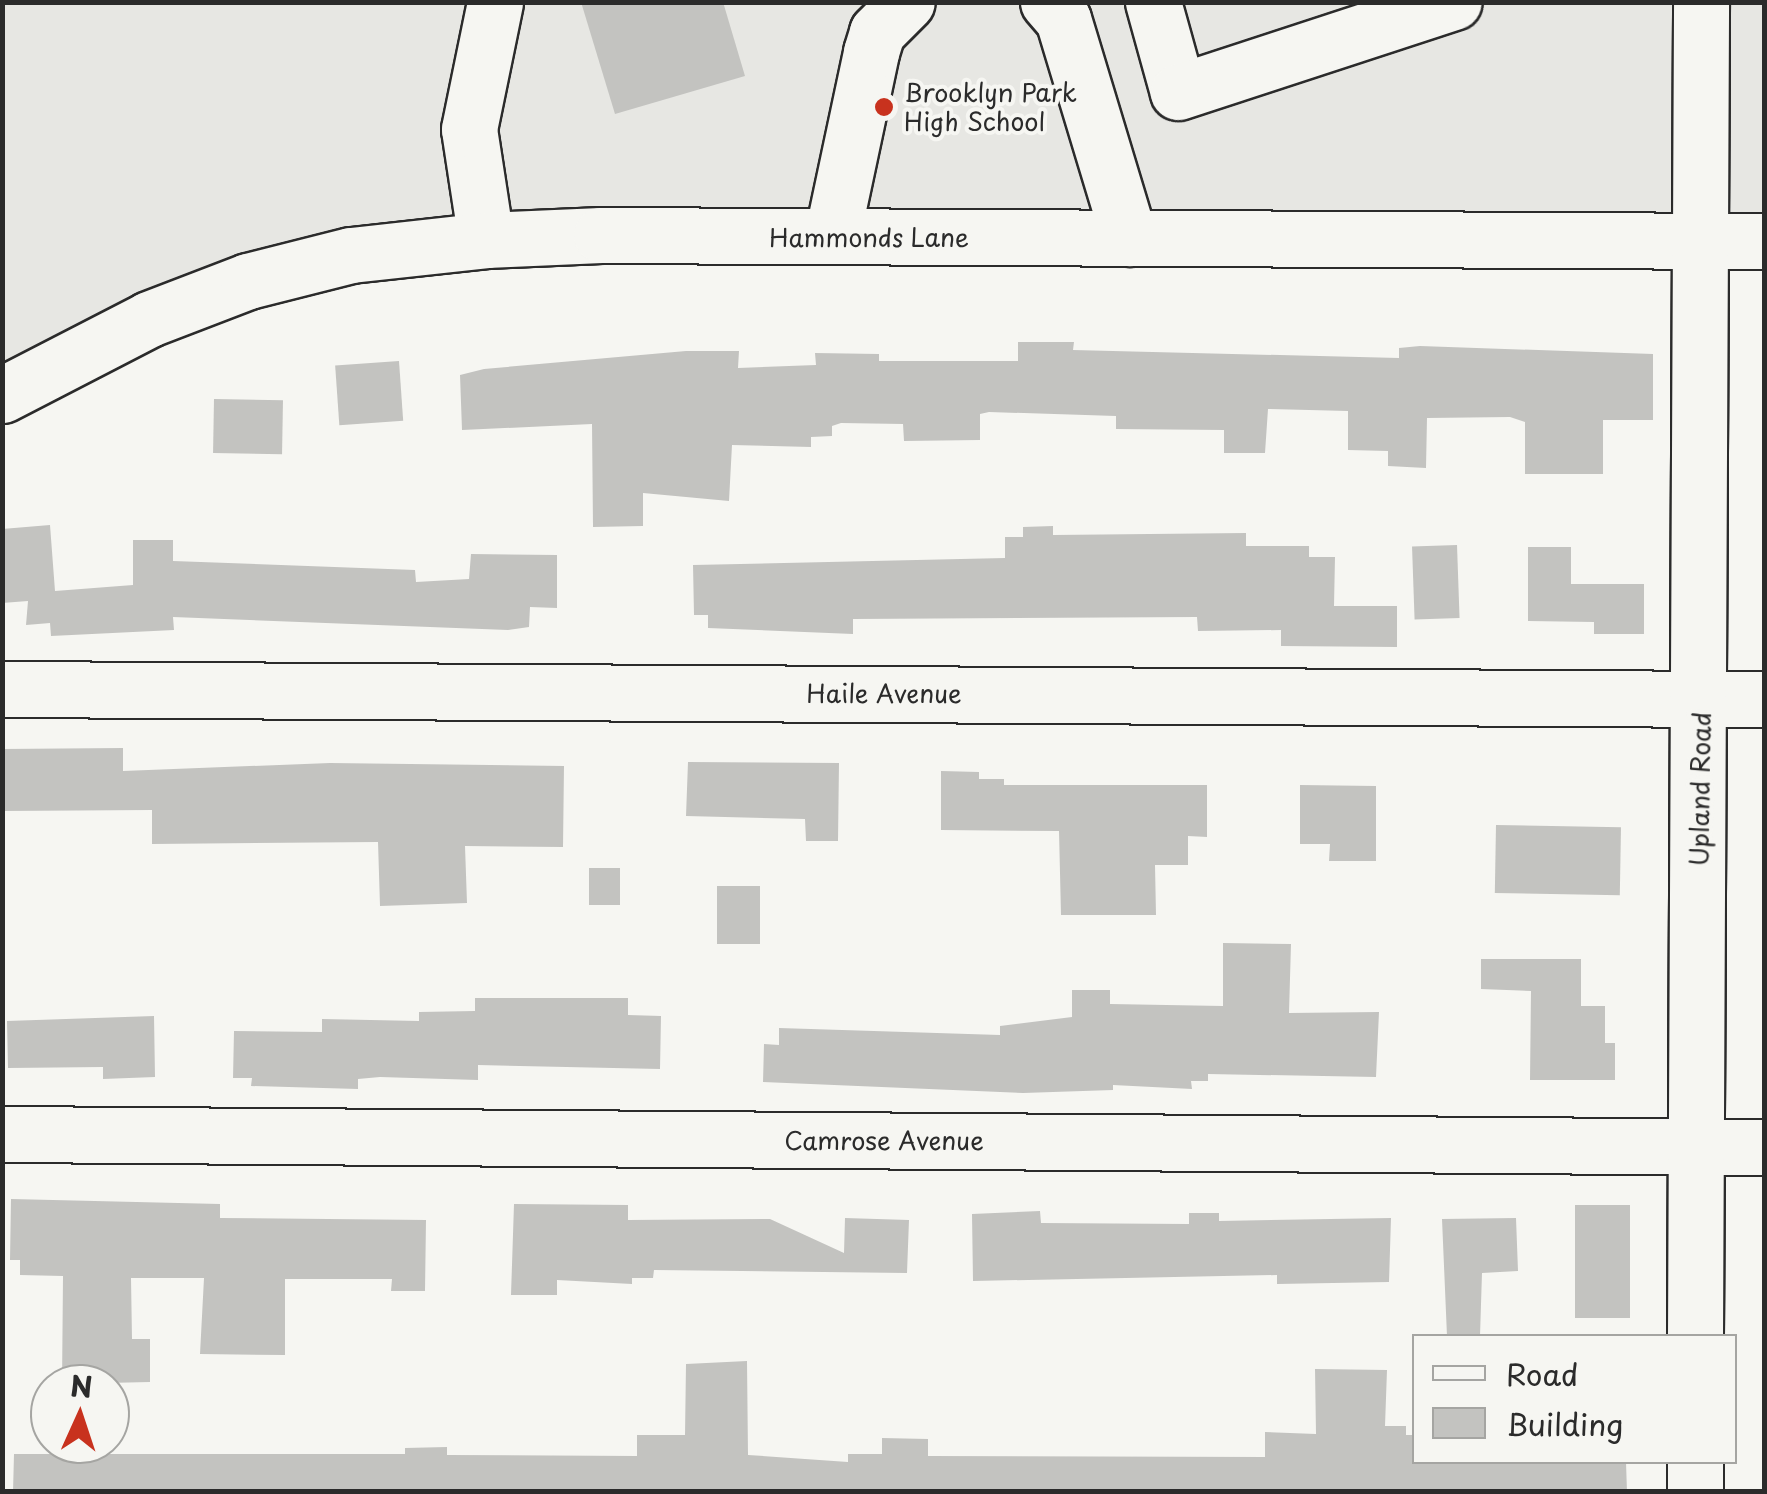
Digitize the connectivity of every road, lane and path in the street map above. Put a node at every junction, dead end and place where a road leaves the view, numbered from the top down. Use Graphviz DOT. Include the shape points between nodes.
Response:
graph roads {
  1 [pos="494,2"];
  2 [pos="907,2"];
  3 [pos="1048,2"];
  4 [pos="1153,2"];
  5 [pos="1454,2"];
  6 [pos="1700,2"];
  7 [pos="832,236"];
  8 [pos="1130,238"];
  9 [pos="486,240"];
  10 [pos="1703,241"];
  11 [pos="1764,241"];
  12 [pos="2,395"];
  13 [pos="2,688"];
  14 [pos="1702,697"];
  15 [pos="1764,699"];
  16 [pos="2,1134"];
  17 [pos="1694,1146"];
  18 [pos="1764,1147"];
  19 [pos="1694,1334"];
  20 [pos="1695,1464"];
  21 [pos="1695,1492"];
  1 -- 9 [label="street" via="469,128"];
  2 -- 7 [label="street" via="878,32 871,52"];
  3 -- 8 [label="street" via="1063,18"];
  4 -- 5 [label="street" via="1178,92"];
  6 -- 10 [label="street, Upland Road"];
  7 -- 8 [label="street, Hammonds Lane"];
  7 -- 9 [label="street, Hammonds Lane"];
  8 -- 10 [label="street, Hammonds Lane"];
  9 -- 12 [label="street, Hammonds Lane" via="352,255 248,281 149,318"];
  10 -- 11 [label="street, Hammonds Lane"];
  10 -- 14 [label="street, Upland Road"];
  13 -- 14 [label="street, Haile Avenue"];
  14 -- 15 [label="street, Haile Avenue"];
  14 -- 17 [label="street, Upland Road"];
  16 -- 17 [label="street, Camrose Avenue"];
  17 -- 18 [label="street, Camrose Avenue"];
  17 -- 19 [label="street, Upland Road"];
  20 -- 21 [label="street"];
}
